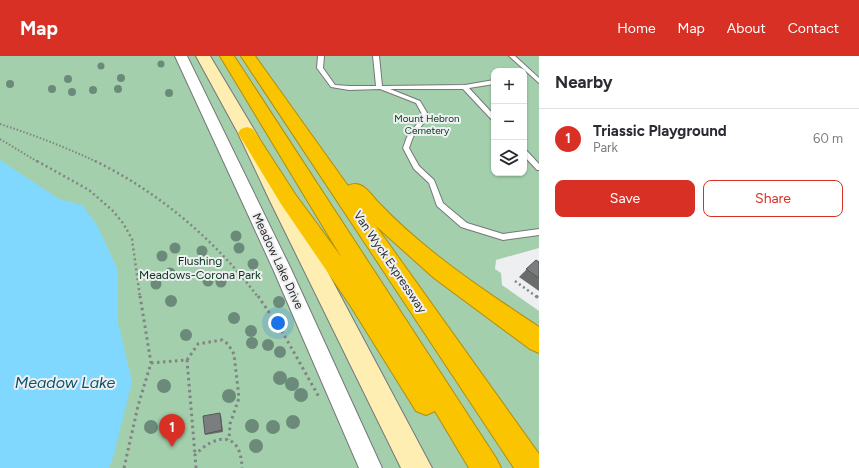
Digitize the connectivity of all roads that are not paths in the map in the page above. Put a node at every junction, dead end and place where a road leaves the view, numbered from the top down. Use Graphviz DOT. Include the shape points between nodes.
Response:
graph roads {
  1 [pos="181,56"];
  2 [pos="186,56"];
  3 [pos="203,56"];
  4 [pos="227,56"];
  5 [pos="248,56"];
  6 [pos="321,56"];
  7 [pos="376,56"];
  8 [pos="508,56"];
  9 [pos="512,56"];
  10 [pos="536,76"];
  11 [pos="539,81"];
  12 [pos="491,83"];
  13 [pos="379,87"];
  14 [pos="465,87"];
  15 [pos="230,103"];
  16 [pos="286,111"];
  17 [pos="491,116"];
  18 [pos="247,133"];
  19 [pos="527,155"];
  20 [pos="539,168"];
  21 [pos="539,232"];
  22 [pos="539,341"];
  23 [pos="371,468"];
  24 [pos="417,468"];
  25 [pos="470,468"];
  26 [pos="486,468"];
  27 [pos="531,468"];
  1 -- 23 [label="street, Meadow Lake Drive" via="282,269"];
  2 -- 15 [label="street"];
  3 -- 15 [label="street"];
  4 -- 26 [label="highway"];
  5 -- 16 [label="highway, Van Wyck Expressway"];
  6 -- 13 [label="lane" via="320,68 332,86"];
  7 -- 13 [label="lane"];
  8 -- 9 [label="lane"];
  9 -- 10 [label="lane"];
  10 -- 11 [label="lane"];
  12 -- 14 [label="lane"];
  13 -- 14 [label="lane"];
  13 -- 21 [label="lane" via="418,102 426,116 410,137 406,148 416,167 432,182 440,204 464,225 503,237"];
  14 -- 17 [label="lane"];
  15 -- 18 [label="street"];
  16 -- 22 [label="highway" via="368,206 405,242 445,275"];
  16 -- 27 [label="highway, Van Wyck Expressway"];
  18 -- 24 [label="street"];
  18 -- 25 [label="highway" via="288,199 358,298"];
  19 -- 20 [label="lane"];
}
